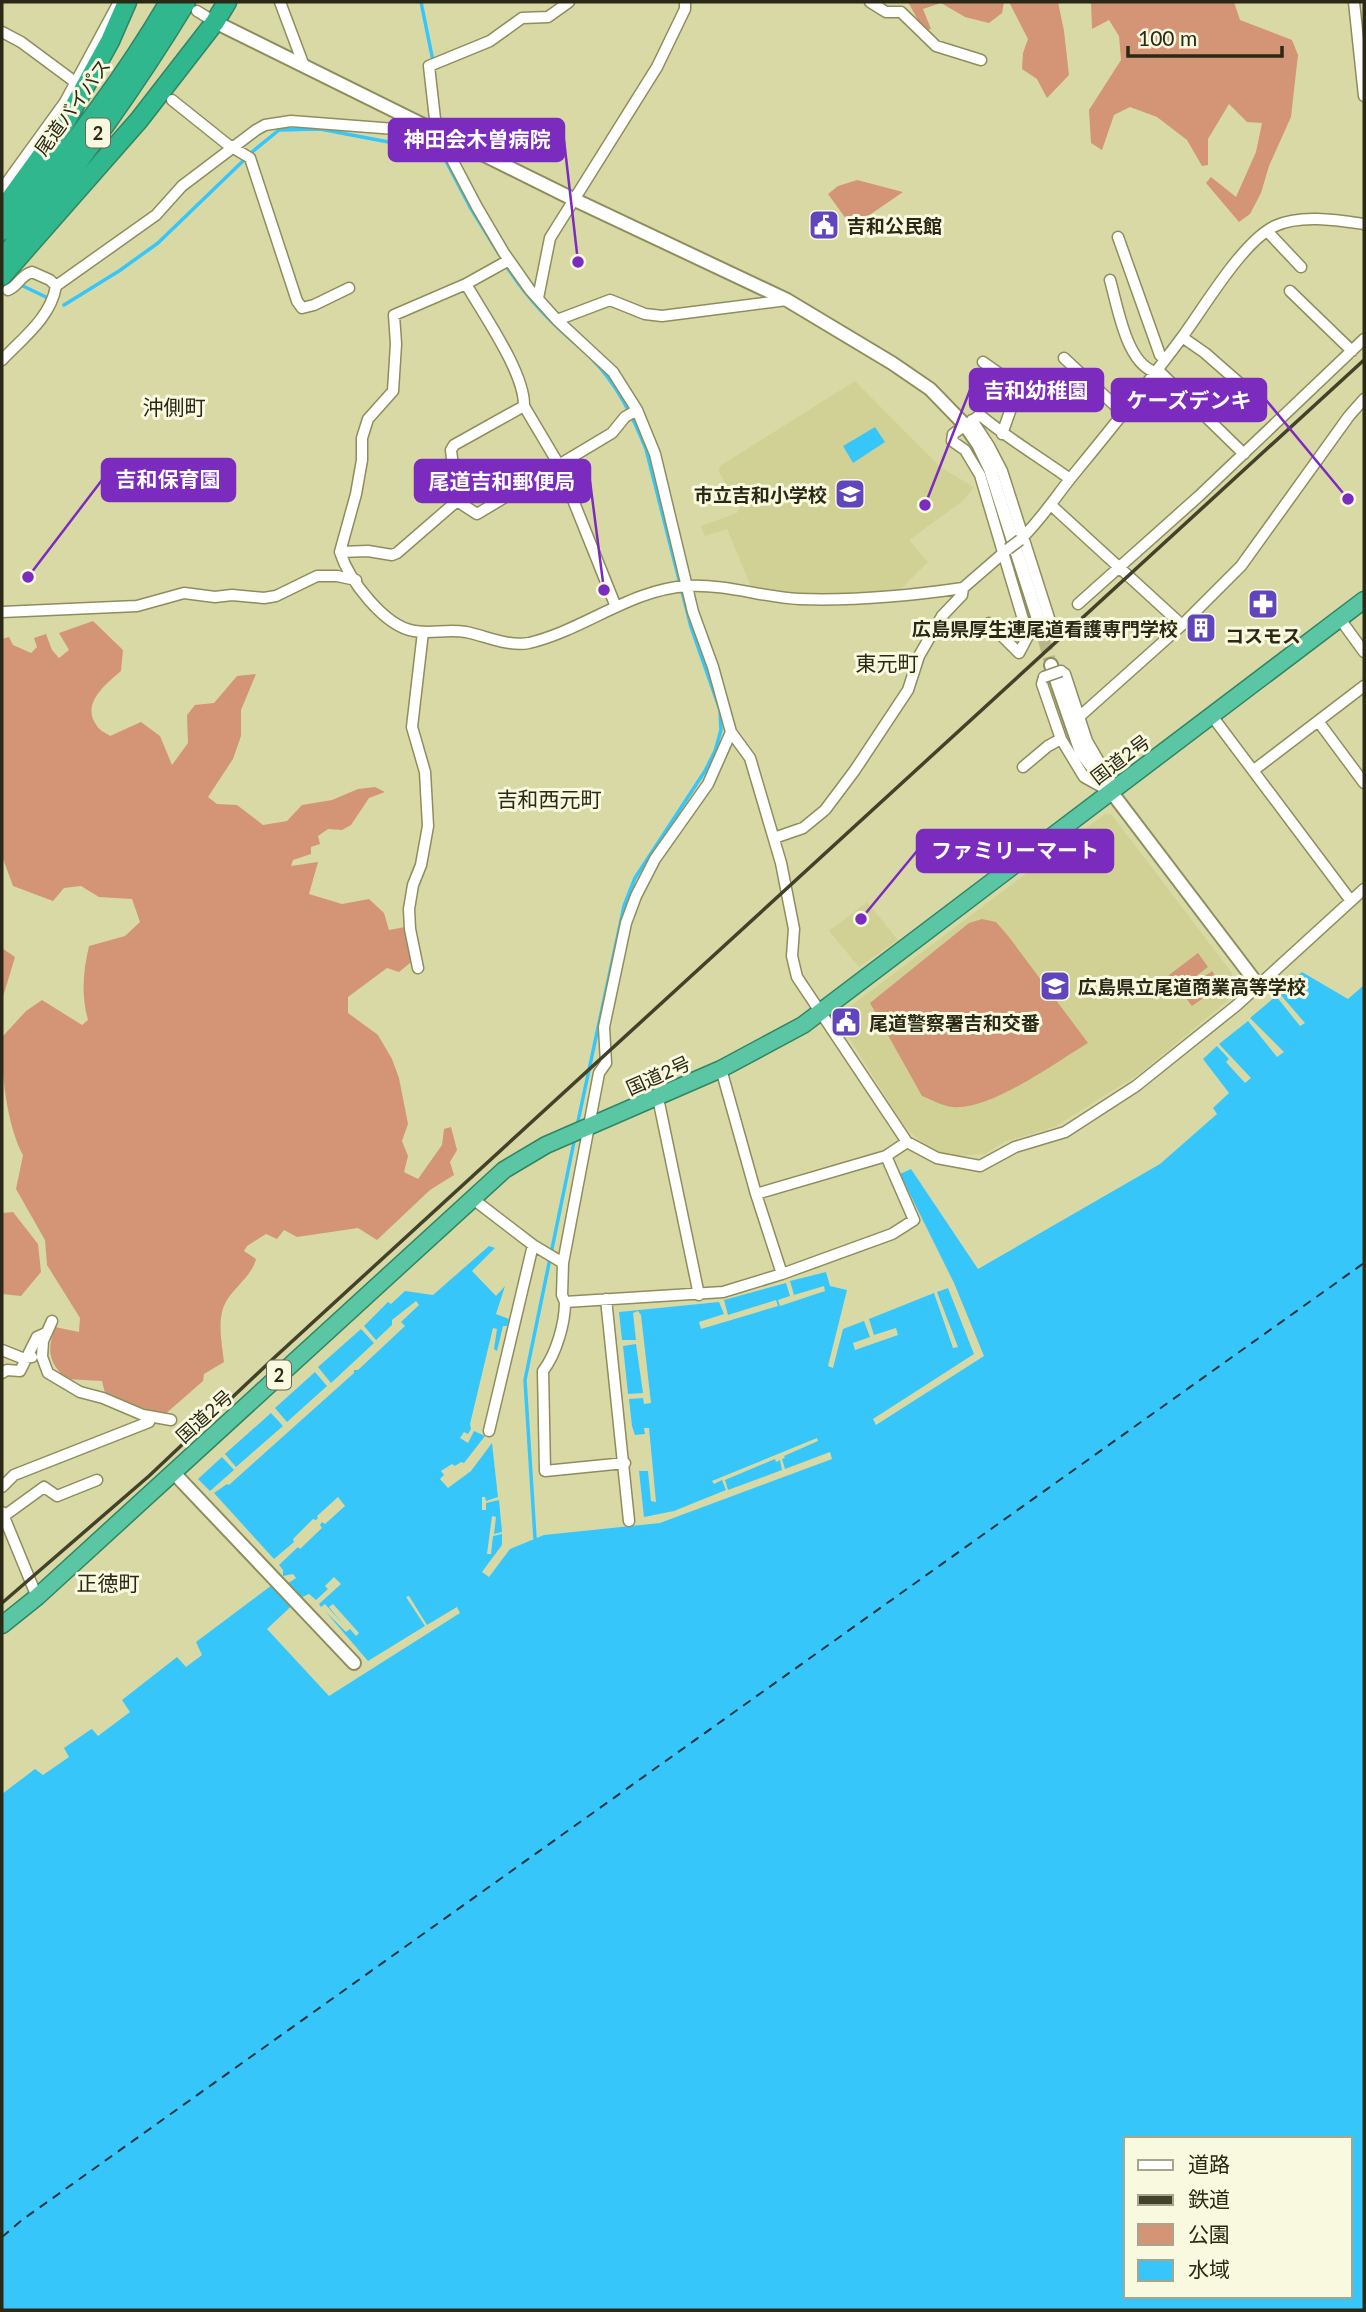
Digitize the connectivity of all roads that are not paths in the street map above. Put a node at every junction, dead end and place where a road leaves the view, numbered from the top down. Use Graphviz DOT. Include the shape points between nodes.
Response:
graph roads {
  1 [pos="119,2"];
  2 [pos="127,2"];
  3 [pos="169,2"];
  4 [pos="227,2"];
  5 [pos="280,2"];
  6 [pos="569,2"];
  7 [pos="685,2"];
  8 [pos="870,2"];
  9 [pos="1354,2"];
  10 [pos="192,6"];
  11 [pos="215,22"];
  12 [pos="2,32"];
  13 [pos="981,60"];
  14 [pos="304,66"];
  15 [pos="75,82"];
  16 [pos="1364,96"];
  17 [pos="172,100"];
  18 [pos="422,127"];
  19 [pos="442,132"];
  20 [pos="233,146"];
  21 [pos="2,189"];
  22 [pos="573,199"];
  23 [pos="2,210"];
  24 [pos="1364,224"];
  25 [pos="2,231"];
  26 [pos="1267,231"];
  27 [pos="1118,237"];
  28 [pos="2,259"];
  29 [pos="509,260"];
  30 [pos="1301,267"];
  31 [pos="1110,280"];
  32 [pos="5,283"];
  33 [pos="466,284"];
  34 [pos="56,286"];
  35 [pos="349,288"];
  36 [pos="1290,290"];
  37 [pos="538,298"];
  38 [pos="788,300"];
  39 [pos="557,320"];
  40 [pos="1182,337"];
  41 [pos="1364,339"];
  42 [pos="1352,351"];
  43 [pos="1064,358"];
  44 [pos="2,360"];
  45 [pos="1165,360"];
  46 [pos="983,362"];
  47 [pos="1154,373"];
  48 [pos="1245,388"];
  49 [pos="1364,398"];
  50 [pos="524,406"];
  51 [pos="637,410"];
  52 [pos="1123,413"];
  53 [pos="968,423"];
  54 [pos="1002,434"];
  55 [pos="1244,454"];
  56 [pos="559,466"];
  57 [pos="1070,479"];
  58 [pos="457,501"];
  59 [pos="1051,505"];
  60 [pos="1021,539"];
  61 [pos="1006,550"];
  62 [pos="340,552"];
  63 [pos="1118,567"];
  64 [pos="356,580"];
  65 [pos="688,586"];
  66 [pos="963,588"];
  67 [pos="1364,600"];
  68 [pos="1079,604"];
  69 [pos="616,607"];
  70 [pos="2,612"];
  71 [pos="1339,619"];
  72 [pos="1039,622"];
  73 [pos="989,623"];
  74 [pos="1182,625"];
  75 [pos="423,632"];
  76 [pos="1028,636"];
  77 [pos="1364,652"];
  78 [pos="1056,668"];
  79 [pos="1364,686"];
  80 [pos="1212,716"];
  81 [pos="1079,718"];
  82 [pos="1318,721"];
  83 [pos="731,732"];
  84 [pos="1060,739"];
  85 [pos="1023,767"];
  86 [pos="1254,769"];
  87 [pos="1364,783"];
  88 [pos="1111,792"];
  89 [pos="774,838"];
  90 [pos="1364,889"];
  91 [pos="1351,901"];
  92 [pos="418,968"];
  93 [pos="1258,985"];
  94 [pos="821,1012"];
  95 [pos="722,1069"];
  96 [pos="658,1098"];
  97 [pos="586,1129"];
  98 [pos="907,1142"];
  99 [pos="886,1156"];
  100 [pos="756,1194"];
  101 [pos="472,1199"];
  102 [pos="537,1246"];
  103 [pos="560,1261"];
  104 [pos="782,1274"];
  105 [pos="699,1295"];
  106 [pos="606,1299"];
  107 [pos="565,1302"];
  108 [pos="52,1321"];
  109 [pos="46,1334"];
  110 [pos="2,1350"];
  111 [pos="28,1356"];
  112 [pos="42,1357"];
  113 [pos="2,1373"];
  114 [pos="150,1417"];
  115 [pos="171,1420"];
  116 [pos="489,1431"];
  117 [pos="625,1463"];
  118 [pos="173,1472"];
  119 [pos="97,1480"];
  120 [pos="2,1486"];
  121 [pos="3,1514"];
  122 [pos="629,1521"];
  123 [pos="37,1597"];
  124 [pos="2,1625"];
  125 [pos="354,1663"];
  1 -- 15 [label="street"];
  2 -- 23 [label="highway" via="65,123"];
  3 -- 25 [label="highway, 尾道バイパス / 2" via="113,88"];
  4 -- 11 [label="highway"];
  5 -- 14 [label="street"];
  6 -- 19 [label="street" via="548,17 522,18 490,41 429,66 435,120"];
  7 -- 22 [label="street" via="657,67"];
  8 -- 13 [label="street" via="886,12 901,12 941,49"];
  9 -- 16 [label="street"];
  10 -- 11 [label="street"];
  10 -- 28 [label="highway, 尾道バイパス / 2"];
  11 -- 14 [label="street"];
  11 -- 32 [label="highway"];
  12 -- 15 [label="street"];
  14 -- 18 [label="street"];
  15 -- 21 [label="street"];
  17 -- 20 [label="street"];
  18 -- 19 [label="street"];
  18 -- 20 [label="street" via="291,121 265,125"];
  19 -- 22 [label="street"];
  19 -- 29 [label="street" via="458,173"];
  20 -- 34 [label="street" via="181,186 156,215"];
  20 -- 35 [label="street" via="250,158 302,308"];
  22 -- 37 [label="street" via="550,238"];
  22 -- 38 [label="street"];
  24 -- 26 [label="street" via="1323,218 1285,223"];
  26 -- 30 [label="street"];
  26 -- 40 [label="street" via="1237,261"];
  27 -- 45 [label="street"];
  29 -- 33 [label="street"];
  29 -- 37 [label="street"];
  31 -- 47 [label="street" via="1132,352"];
  32 -- 34 [label="street" via="13,288 32,272"];
  33 -- 50 [label="street" via="514,368"];
  33 -- 62 [label="street" via="394,315 393,391 368,419 356,494"];
  34 -- 44 [label="street" via="38,323"];
  36 -- 42 [label="street"];
  37 -- 39 [label="street"];
  38 -- 39 [label="street" via="662,316 610,300"];
  38 -- 53 [label="street" via="930,389"];
  39 -- 51 [label="street" via="613,372"];
  40 -- 45 [label="street"];
  40 -- 48 [label="street"];
  41 -- 42 [label="street"];
  42 -- 55 [label="street"];
  43 -- 52 [label="street"];
  45 -- 47 [label="street"];
  46 -- 54 [label="street" via="1013,383 1020,394"];
  47 -- 52 [label="street"];
  47 -- 55 [label="street" via="1161,373"];
  49 -- 74 [label="street" via="1241,566"];
  50 -- 56 [label="street"];
  50 -- 58 [label="street" via="454,445"];
  51 -- 56 [label="street" via="612,433"];
  51 -- 65 [label="street" via="655,454"];
  52 -- 57 [label="street"];
  53 -- 54 [label="street" via="980,415"];
  53 -- 60 [label="street" via="989,446 1002,471"];
  53 -- 61 [label="street" via="953,434 952,441 965,450 980,475"];
  53 -- 72 [label="street" via="990,469"];
  54 -- 57 [label="street"];
  55 -- 63 [label="street"];
  56 -- 58 [label="street" via="477,514"];
  56 -- 69 [label="street"];
  57 -- 59 [label="street"];
  58 -- 62 [label="street" via="397,553"];
  59 -- 60 [label="street"];
  59 -- 63 [label="street"];
  60 -- 61 [label="street, bridge"];
  60 -- 76 [label="street" via="1049,618"];
  61 -- 66 [label="street"];
  61 -- 76 [label="street"];
  62 -- 64 [label="street"];
  63 -- 68 [label="street"];
  63 -- 74 [label="street"];
  64 -- 70 [label="street" via="317,576 264,598 184,593 137,606"];
  64 -- 75 [label="street" via="382,616"];
  65 -- 66 [label="street" via="809,599 872,599"];
  65 -- 69 [label="street" via="658,591"];
  65 -- 83 [label="street"];
  66 -- 89 [label="street" via="919,656 908,690 825,810 803,828"];
  67 -- 71 [label="highway, 国道2号 / 2"];
  69 -- 75 [label="street" via="529,643 446,629"];
  71 -- 77 [label="street"];
  71 -- 80 [label="highway, 国道2号 / 2"];
  73 -- 76 [label="street" via="1019,653"];
  74 -- 81 [label="street"];
  75 -- 92 [label="street" via="411,727 425,772 428,826 409,909"];
  78 -- 81 [label="street" via="1065,674"];
  78 -- 84 [label="street, bridge" via="1042,684"];
  78 -- 88 [label="street" via="1081,752"];
  79 -- 82 [label="street"];
  80 -- 86 [label="street"];
  80 -- 88 [label="highway, 国道2号 / 2"];
  81 -- 88 [label="street" via="1112,784"];
  82 -- 86 [label="street"];
  82 -- 87 [label="street"];
  83 -- 89 [label="street" via="750,758"];
  83 -- 97 [label="street" via="708,784 655,859 626,923 604,1027 606,1063 598,1073"];
  84 -- 85 [label="street"];
  84 -- 88 [label="street" via="1084,777"];
  86 -- 91 [label="street"];
  88 -- 93 [label="street"];
  88 -- 94 [label="highway, 国道2号 / 2"];
  89 -- 94 [label="street" via="794,929 792,956 797,977"];
  90 -- 91 [label="street"];
  91 -- 93 [label="street"];
  93 -- 98 [label="street" via="1136,1086 1065,1132 1015,1147 980,1166 937,1158"];
  94 -- 95 [label="highway, 国道2号 / 2"];
  94 -- 98 [label="street"];
  95 -- 96 [label="highway, 国道2号 / 2"];
  95 -- 100 [label="street"];
  96 -- 97 [label="highway, 国道2号 / 2"];
  96 -- 105 [label="street"];
  97 -- 101 [label="highway, 国道2号 / 2" via="512,1164"];
  97 -- 103 [label="street"];
  98 -- 99 [label="street"];
  99 -- 100 [label="street"];
  99 -- 104 [label="street" via="914,1220 892,1234"];
  100 -- 104 [label="street"];
  101 -- 102 [label="street"];
  101 -- 118 [label="highway, 国道2号 / 2"];
  102 -- 103 [label="street"];
  102 -- 116 [label="street"];
  103 -- 107 [label="street"];
  104 -- 105 [label="street"];
  105 -- 106 [label="street"];
  106 -- 107 [label="street"];
  106 -- 117 [label="street"];
  107 -- 117 [label="street" via="561,1328 543,1371 545,1471"];
  108 -- 109 [label="street"];
  109 -- 111 [label="street" via="37,1337"];
  109 -- 112 [label="street"];
  110 -- 111 [label="street"];
  111 -- 112 [label="street"];
  111 -- 113 [label="street" via="20,1371"];
  112 -- 114 [label="street" via="48,1373 80,1392"];
  114 -- 115 [label="street"];
  114 -- 120 [label="street" via="149,1422 14,1475"];
  117 -- 122 [label="street"];
  118 -- 123 [label="highway, 国道2号 / 2"];
  118 -- 125 [label="street"];
  119 -- 121 [label="street" via="57,1496 44,1487"];
  121 -- 123 [label="street"];
  123 -- 124 [label="highway, 国道2号 / 2"];
}
